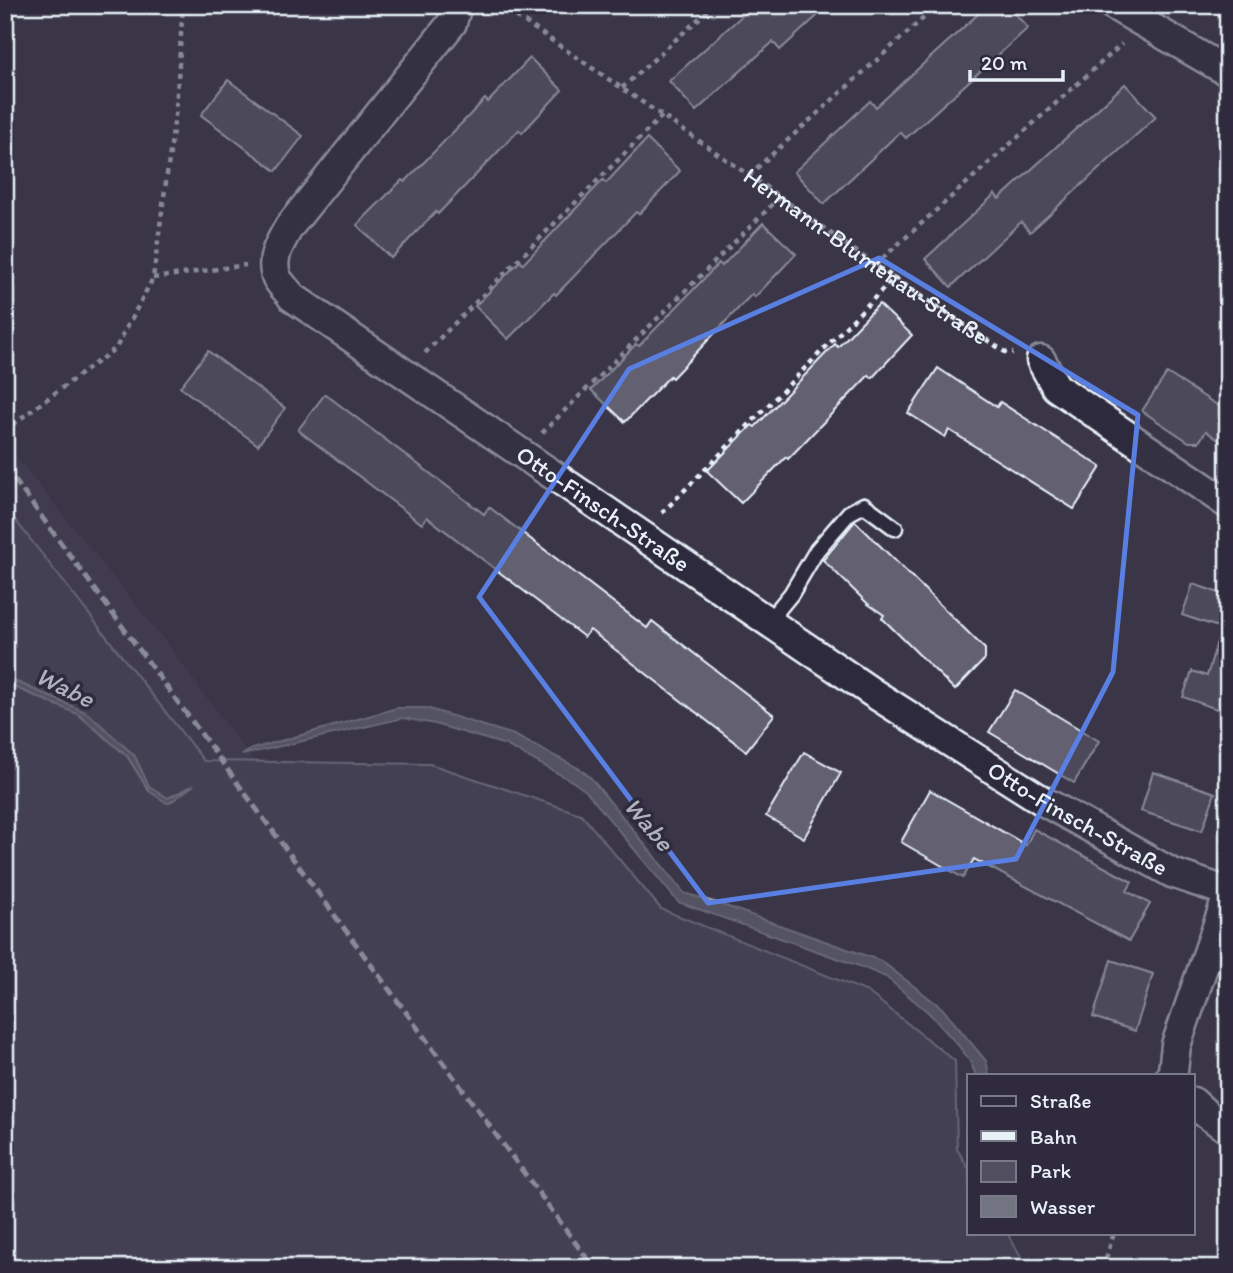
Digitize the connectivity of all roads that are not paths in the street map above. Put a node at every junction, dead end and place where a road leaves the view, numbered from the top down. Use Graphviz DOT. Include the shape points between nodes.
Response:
graph roads {
  1 [pos="457,5"];
  2 [pos="1113,5"];
  3 [pos="1228,72"];
  4 [pos="1041,360"];
  5 [pos="1228,504"];
  6 [pos="895,528"];
  7 [pos="768,622"];
  8 [pos="1228,893"];
  9 [pos="1173,1074"];
  10 [pos="1194,1103"];
  11 [pos="1228,1129"];
  1 -- 7 [label="street, Otto-Finsch-Straße" via="452,23 289,227 275,253 277,278 292,296"];
  2 -- 3 [label="street"];
  4 -- 5 [label="street" via="1056,387"];
  6 -- 7 [label="lane" via="864,505 849,513 817,550"];
  7 -- 8 [label="street, Otto-Finsch-Straße" via="1043,801 1171,873"];
  8 -- 9 [label="street" via="1176,1045"];
  10 -- 11 [label="street"];
}
